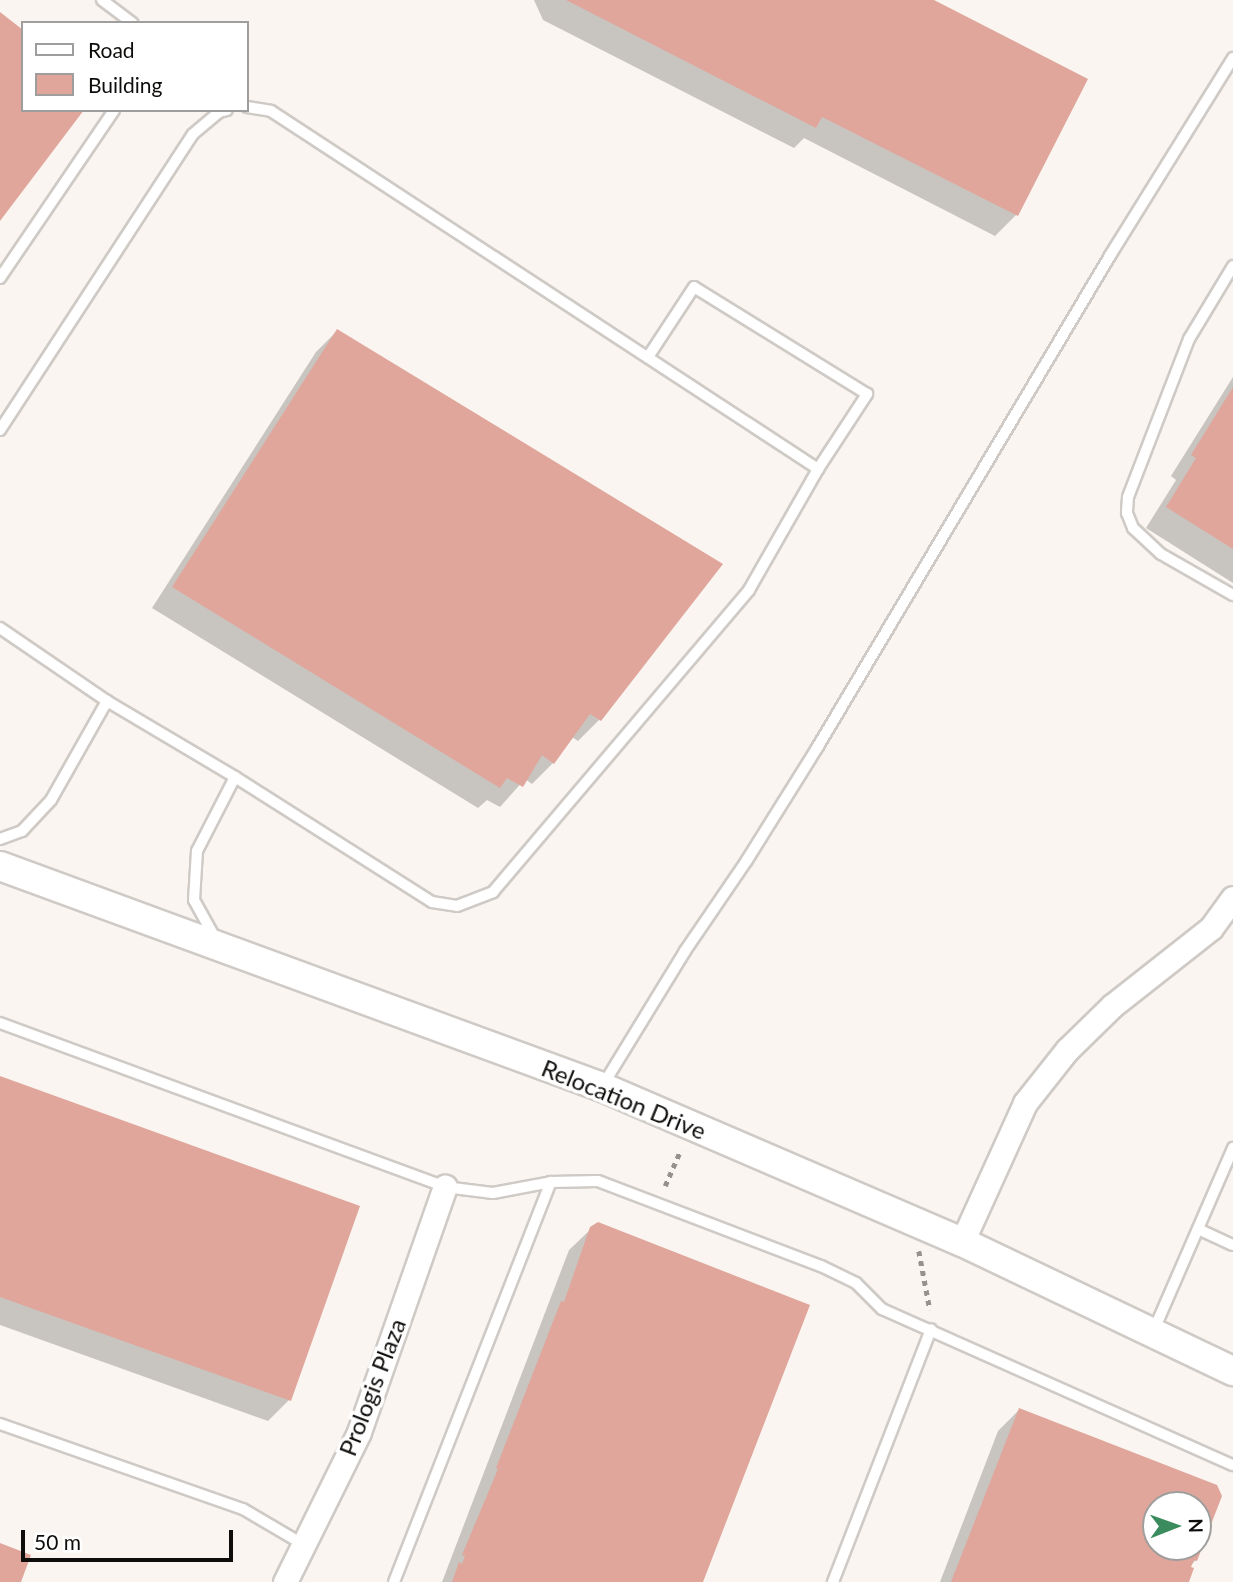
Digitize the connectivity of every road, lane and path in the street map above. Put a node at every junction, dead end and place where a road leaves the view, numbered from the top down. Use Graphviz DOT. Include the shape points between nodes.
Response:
graph roads {
  1 [pos="102,0"];
  2 [pos="129,21"];
  3 [pos="1233,58"];
  4 [pos="248,107"];
  5 [pos="113,112"];
  6 [pos="219,112"];
  7 [pos="1233,265"];
  8 [pos="0,278"];
  9 [pos="648,357"];
  10 [pos="0,430"];
  11 [pos="818,469"];
  12 [pos="1233,595"];
  13 [pos="0,628"];
  14 [pos="107,701"];
  15 [pos="235,777"];
  16 [pos="0,839"];
  17 [pos="0,866"];
  18 [pos="1233,898"];
  19 [pos="219,946"];
  20 [pos="0,1023"];
  21 [pos="602,1087"];
  22 [pos="690,1125"];
  23 [pos="1233,1149"];
  24 [pos="551,1182"];
  25 [pos="445,1187"];
  26 [pos="658,1204"];
  27 [pos="925,1229"];
  28 [pos="1198,1229"];
  29 [pos="962,1242"];
  30 [pos="1233,1245"];
  31 [pos="931,1329"];
  32 [pos="1153,1333"];
  33 [pos="1233,1371"];
  34 [pos="0,1424"];
  35 [pos="1233,1465"];
  36 [pos="304,1545"];
  37 [pos="285,1582"];
  38 [pos="394,1582"];
  39 [pos="833,1582"];
  1 -- 2 [label="lane"];
  3 -- 21 [label="lane" via="817,748"];
  4 -- 9 [label="lane" via="271,111"];
  5 -- 8 [label="lane"];
  6 -- 10 [label="lane" via="193,134"];
  7 -- 12 [label="lane" via="1189,339 1128,496 1127,513 1133,528 1160,554"];
  9 -- 11 [label="lane"];
  9 -- 11 [label="lane" via="694,287 867,394"];
  11 -- 15 [label="lane" via="748,590 493,892 457,906 432,902"];
  13 -- 14 [label="lane"];
  14 -- 15 [label="lane"];
  14 -- 16 [label="lane" via="51,800 22,831"];
  15 -- 19 [label="lane" via="197,851 194,900"];
  17 -- 19 [label="street, Relocation Drive"];
  18 -- 29 [label="street" via="1211,928 1112,1006 1067,1050 1025,1103"];
  19 -- 21 [label="street, Relocation Drive"];
  20 -- 25 [label="lane"];
  21 -- 22 [label="street, Relocation Drive"];
  22 -- 26 [label="path"];
  22 -- 27 [label="street, Relocation Drive"];
  23 -- 28 [label="lane"];
  24 -- 25 [label="lane" via="493,1193"];
  24 -- 26 [label="lane" via="598,1181"];
  24 -- 38 [label="lane"];
  25 -- 36 [label="street, Prologis Plaza" via="359,1432"];
  26 -- 31 [label="lane" via="821,1266 856,1283 882,1308"];
  27 -- 29 [label="street, Relocation Drive"];
  27 -- 31 [label="path" via="919,1256 928,1286"];
  28 -- 30 [label="lane"];
  28 -- 32 [label="lane"];
  29 -- 32 [label="street, Relocation Drive"];
  31 -- 35 [label="lane"];
  31 -- 39 [label="lane"];
  32 -- 33 [label="street, Relocation Drive"];
  34 -- 36 [label="lane" via="243,1509"];
  36 -- 37 [label="street, Prologis Plaza"];
}
